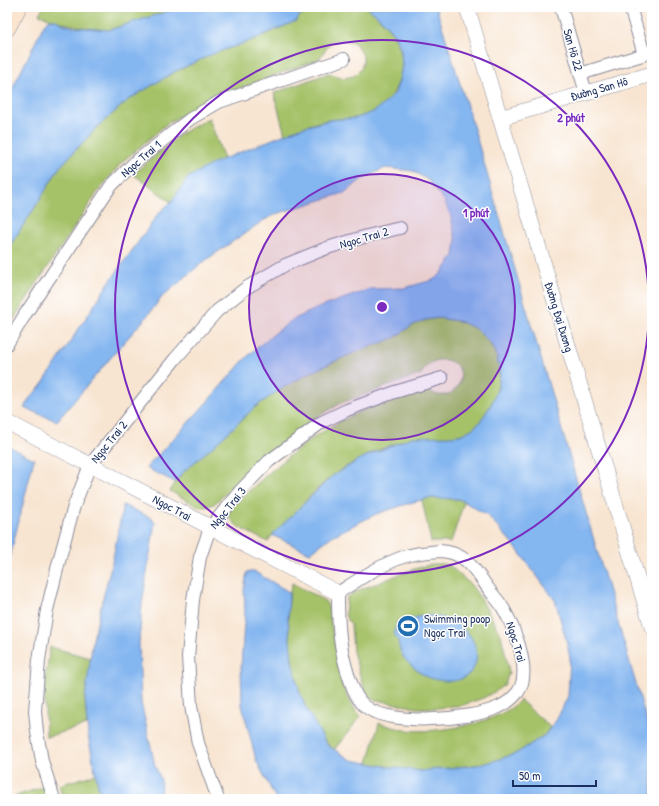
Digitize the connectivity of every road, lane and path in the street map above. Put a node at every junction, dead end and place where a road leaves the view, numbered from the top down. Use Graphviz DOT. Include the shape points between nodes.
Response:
graph roads {
  1 [pos="18,7"];
  2 [pos="467,7"];
  3 [pos="561,7"];
  4 [pos="630,7"];
  5 [pos="7,28"];
  6 [pos="648,53"];
  7 [pos="344,59"];
  8 [pos="580,74"];
  9 [pos="652,74"];
  10 [pos="586,93"];
  11 [pos="500,118"];
  12 [pos="400,228"];
  13 [pos="7,344"];
  14 [pos="442,378"];
  15 [pos="7,422"];
  16 [pos="90,465"];
  17 [pos="210,528"];
  18 [pos="338,593"];
  19 [pos="651,623"];
  20 [pos="54,799"];
  21 [pos="218,799"];
  1 -- 5 [label="main road"];
  2 -- 11 [label="street, Đường Đại Dương"];
  3 -- 8 [label="street, San Hô 22"];
  4 -- 6 [label="street"];
  6 -- 8 [label="street"];
  7 -- 13 [label="street, Ngọc Trai 1" via="219,102 190,119 134,163 110,187"];
  8 -- 10 [label="street, San Hô 22"];
  9 -- 10 [label="street, Đường San Hô"];
  10 -- 11 [label="street, Đường San Hô"];
  11 -- 19 [label="street, Đường Đại Dương"];
  12 -- 16 [label="street, Ngọc Trai 2" via="327,248 286,265 246,288 217,311"];
  14 -- 17 [label="street, Ngọc Trai 3" via="395,392 322,422 269,461"];
  15 -- 16 [label="street, Ngọc Trai"];
  16 -- 17 [label="street, Ngọc Trai"];
  16 -- 20 [label="street, Ngọc Trai 2" via="74,506 46,610 39,660 36,727 42,761"];
  17 -- 18 [label="street, Ngọc Trai"];
  17 -- 21 [label="street, Ngọc Trai 3" via="200,557 188,657 191,706 198,743"];
  18 -- 18 [label="street, Ngọc Trai" via="338,624 343,658 353,690 360,702 369,710 397,718 452,718 479,714 499,707 518,691 523,680 523,661 507,614 478,573 457,554 448,551 417,553 364,576"];
}
